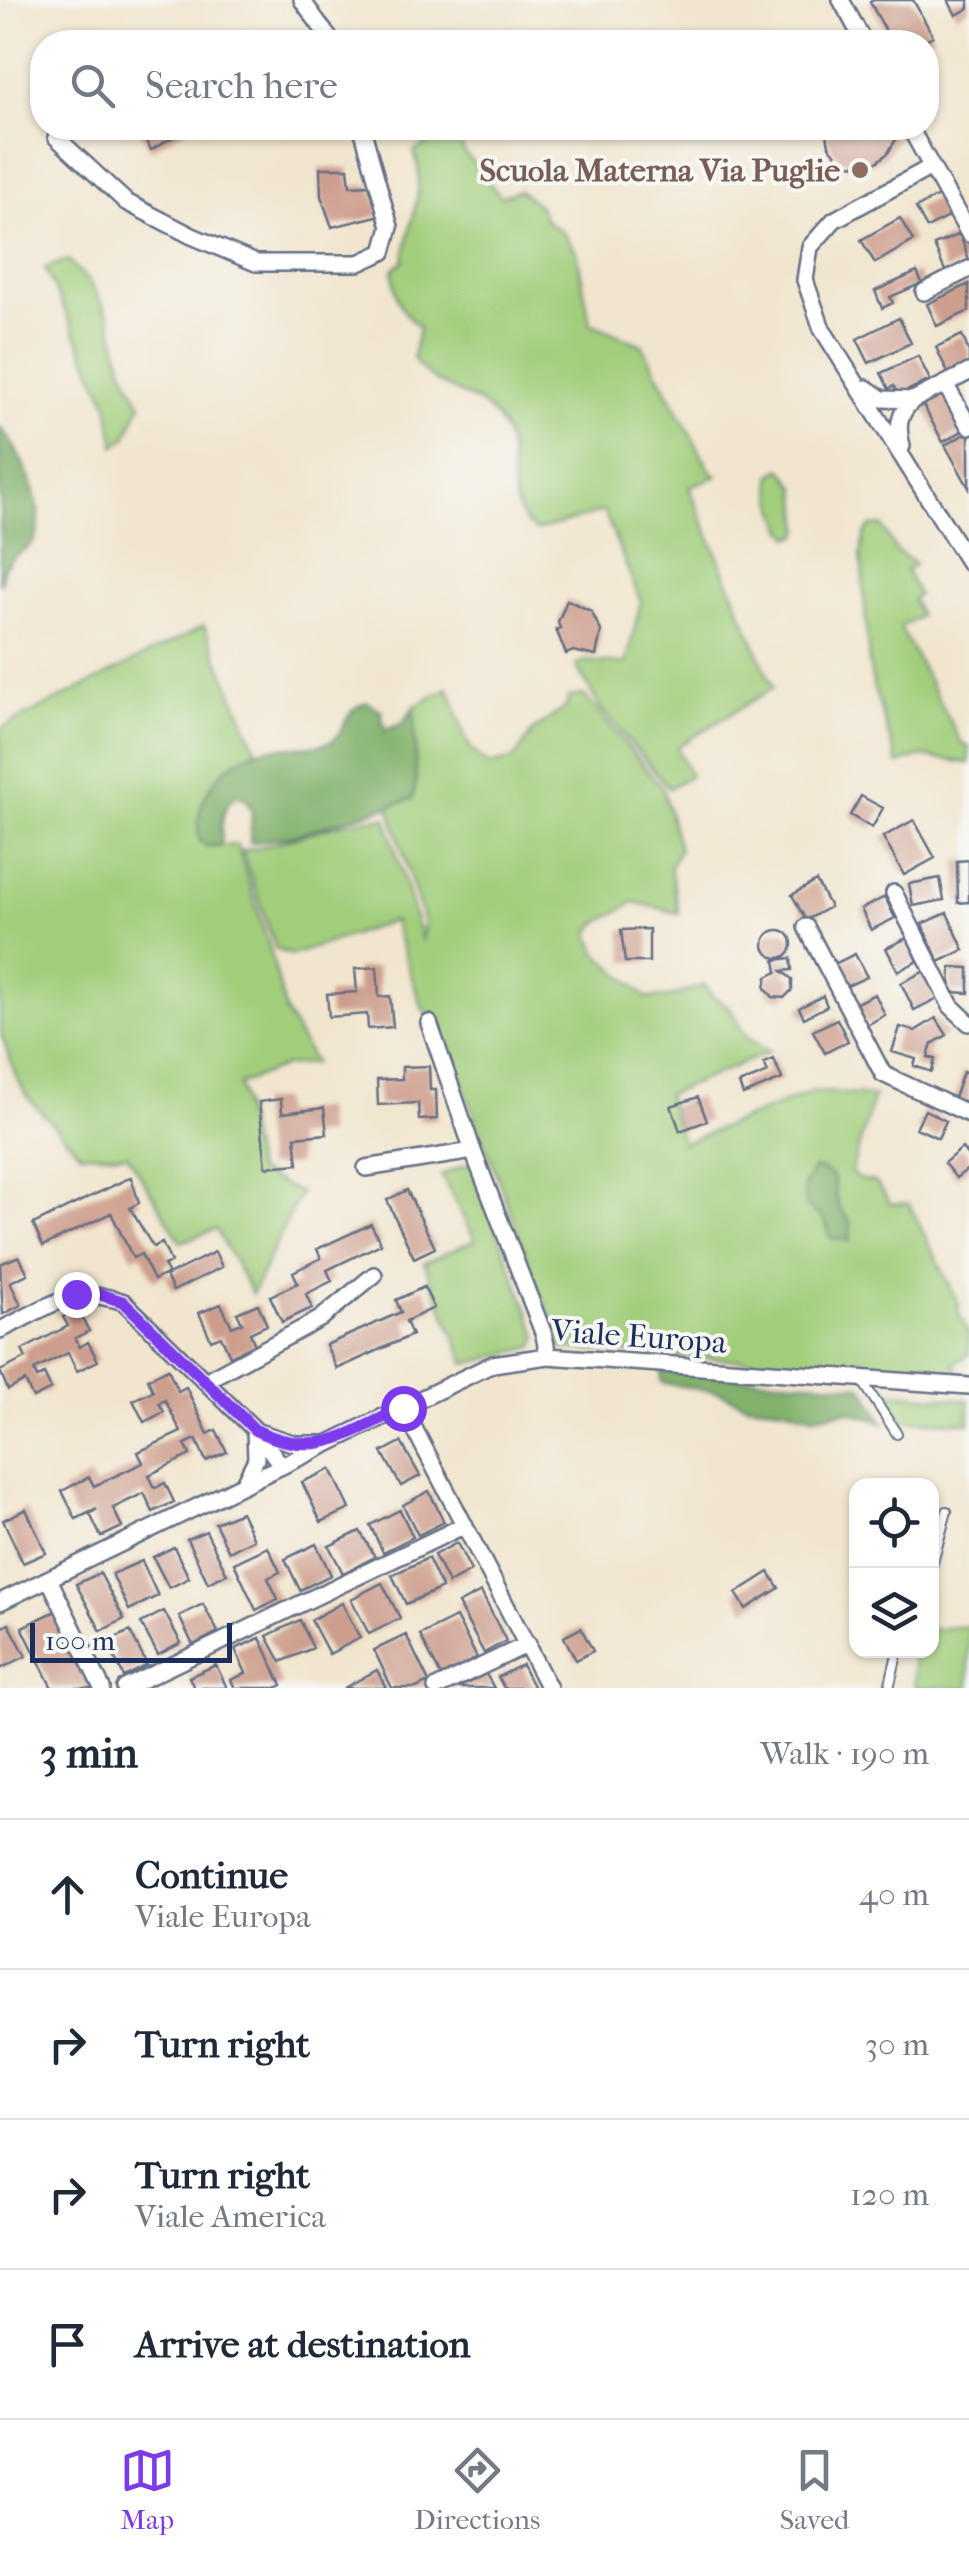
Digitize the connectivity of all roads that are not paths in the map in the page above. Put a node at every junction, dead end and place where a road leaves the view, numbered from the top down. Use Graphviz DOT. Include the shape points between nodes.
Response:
graph roads {
  1 [pos="302,0"];
  2 [pos="841,0"];
  3 [pos="323,30"];
  4 [pos="857,30"];
  5 [pos="58,140"];
  6 [pos="365,140"];
  7 [pos="916,140"];
  8 [pos="931,167"];
  9 [pos="969,234"];
  10 [pos="969,269"];
  11 [pos="924,292"];
  12 [pos="969,372"];
  13 [pos="853,377"];
  14 [pos="945,384"];
  15 [pos="913,400"];
  16 [pos="969,426"];
  17 [pos="906,460"];
  18 [pos="969,564"];
  19 [pos="894,893"];
  20 [pos="806,927"];
  21 [pos="969,1022"];
  22 [pos="429,1023"];
  23 [pos="969,1114"];
  24 [pos="473,1151"];
  25 [pos="366,1168"];
  26 [pos="374,1275"];
  27 [pos="0,1330"];
  28 [pos="548,1356"];
  29 [pos="861,1378"];
  30 [pos="205,1381"];
  31 [pos="969,1386"];
  32 [pos="403,1408"];
  33 [pos="255,1430"];
  34 [pos="897,1434"];
  35 [pos="328,1444"];
  36 [pos="282,1466"];
  37 [pos="243,1485"];
  38 [pos="947,1512"];
  39 [pos="465,1525"];
  40 [pos="939,1541"];
  41 [pos="50,1578"];
  42 [pos="0,1602"];
  43 [pos="528,1644"];
  44 [pos="896,1658"];
  45 [pos="102,1688"];
  46 [pos="125,1688"];
  47 [pos="436,1688"];
  48 [pos="549,1688"];
  49 [pos="888,1688"];
  1 -- 3 [label="street"];
  2 -- 4 [label="street"];
  5 -- 6 [label="street" via="126,202 192,236 256,262 359,263 383,252 390,226"];
  7 -- 8 [label="street"];
  8 -- 9 [label="street"];
  8 -- 13 [label="street" via="834,220 810,247 806,280 822,329"];
  10 -- 11 [label="street"];
  12 -- 14 [label="street"];
  13 -- 15 [label="street" via="882,400"];
  13 -- 17 [label="street"];
  14 -- 15 [label="street"];
  14 -- 16 [label="street"];
  15 -- 17 [label="street" via="898,422"];
  17 -- 18 [label="street"];
  19 -- 21 [label="street" via="949,1001"];
  20 -- 23 [label="street" via="883,1074"];
  22 -- 24 [label="street"];
  24 -- 25 [label="street"];
  24 -- 28 [label="street"];
  26 -- 30 [label="street" via="320,1319"];
  27 -- 30 [label="street" via="76,1294 99,1294 124,1302"];
  28 -- 29 [label="street, Viale Europa"];
  28 -- 32 [label="street, Viale Europa" via="492,1364"];
  29 -- 31 [label="street, Viale Europa"];
  29 -- 34 [label="lane"];
  30 -- 33 [label="street"];
  32 -- 35 [label="street, Viale Europa"];
  32 -- 39 [label="street"];
  33 -- 35 [label="street" via="296,1444"];
  33 -- 36 [label="street"];
  33 -- 37 [label="street" via="256,1460"];
  35 -- 36 [label="street, Viale Europa"];
  36 -- 37 [label="street, Viale Europa"];
  37 -- 41 [label="street, Viale Europa"];
  38 -- 40 [label="lane"];
  39 -- 43 [label="street"];
  39 -- 46 [label="street"];
  41 -- 42 [label="street, Viale Europa"];
  41 -- 45 [label="street"];
  43 -- 47 [label="street"];
  43 -- 48 [label="street"];
  44 -- 49 [label="lane"];
}
